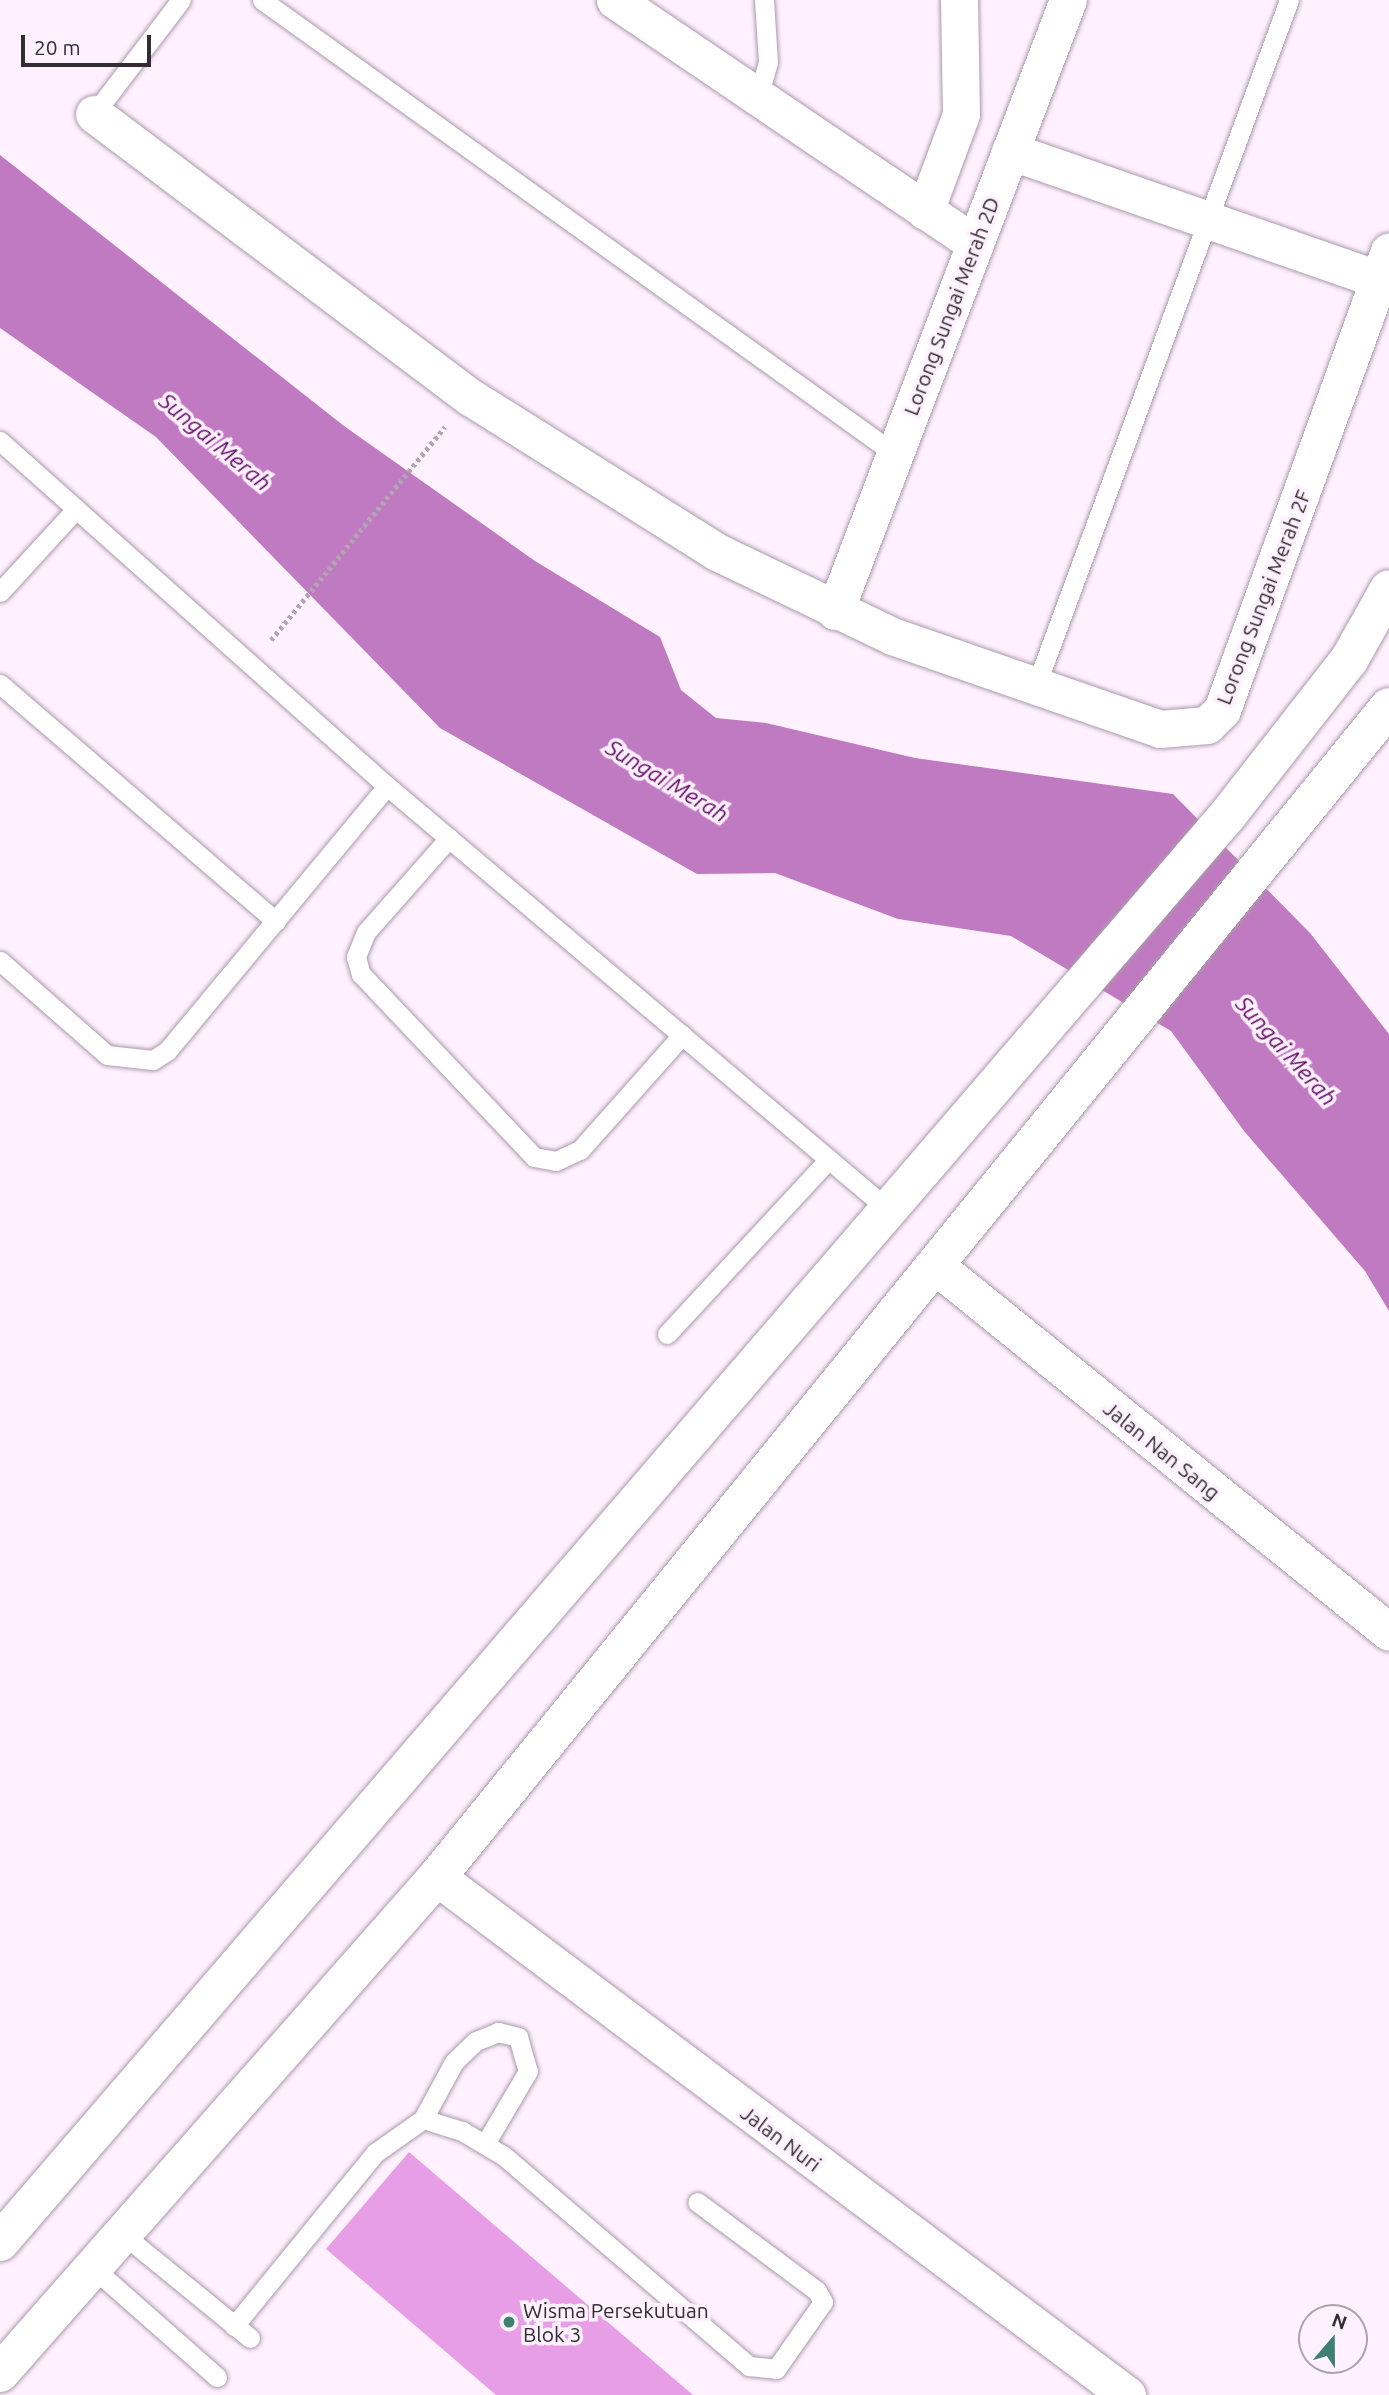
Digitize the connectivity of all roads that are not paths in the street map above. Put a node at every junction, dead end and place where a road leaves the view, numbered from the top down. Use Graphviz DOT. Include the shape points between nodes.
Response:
graph roads {
  1 [pos="181,0"];
  2 [pos="262,0"];
  3 [pos="615,0"];
  4 [pos="764,0"];
  5 [pos="959,0"];
  6 [pos="1068,0"];
  7 [pos="1289,0"];
  8 [pos="758,97"];
  9 [pos="94,114"];
  10 [pos="1010,150"];
  11 [pos="925,211"];
  12 [pos="1208,219"];
  13 [pos="975,244"];
  14 [pos="1386,271"];
  15 [pos="0,441"];
  16 [pos="895,454"];
  17 [pos="76,509"];
  18 [pos="1389,589"];
  19 [pos="0,592"];
  20 [pos="835,611"];
  21 [pos="1037,683"];
  22 [pos="0,684"];
  23 [pos="1389,707"];
  24 [pos="387,786"];
  25 [pos="449,838"];
  26 [pos="276,921"];
  27 [pos="0,961"];
  28 [pos="682,1035"];
  29 [pos="829,1159"];
  30 [pos="890,1211"];
  31 [pos="936,1266"];
  32 [pos="667,1334"];
  33 [pos="1389,1632"];
  34 [pos="437,1877"];
  35 [pos="423,2119"];
  36 [pos="485,2144"];
  37 [pos="697,2202"];
  38 [pos="120,2231"];
  39 [pos="0,2242"];
  40 [pos="91,2266"];
  41 [pos="234,2326"];
  42 [pos="250,2338"];
  43 [pos="0,2373"];
  44 [pos="217,2377"];
  45 [pos="1127,2395"];
  1 -- 9 [label="lane"];
  2 -- 16 [label="lane"];
  3 -- 8 [label="street"];
  4 -- 8 [label="lane" via="768,62"];
  5 -- 11 [label="street" via="961,114"];
  6 -- 10 [label="street, Lorong Sungai Merah 2D"];
  7 -- 12 [label="lane"];
  8 -- 11 [label="street"];
  9 -- 20 [label="street, Lorong Sungai Merah 2F" via="470,397 717,552"];
  10 -- 12 [label="street"];
  10 -- 13 [label="street, Lorong Sungai Merah 2D"];
  11 -- 13 [label="street"];
  12 -- 14 [label="street"];
  12 -- 21 [label="lane"];
  13 -- 16 [label="street, Lorong Sungai Merah 2D"];
  14 -- 21 [label="street, Lorong Sungai Merah 2F" via="1222,710 1208,726 1160,729"];
  15 -- 17 [label="lane"];
  16 -- 20 [label="street, Lorong Sungai Merah 2D"];
  17 -- 19 [label="lane"];
  17 -- 24 [label="lane"];
  18 -- 30 [label="main road" via="1349,660 1227,816"];
  20 -- 21 [label="street, Lorong Sungai Merah 2F"];
  22 -- 26 [label="lane"];
  23 -- 31 [label="main road"];
  24 -- 25 [label="lane"];
  24 -- 26 [label="lane"];
  25 -- 28 [label="lane"];
  25 -- 28 [label="lane" via="366,932 356,957 361,974 534,1157 556,1161 580,1150"];
  26 -- 27 [label="lane" via="153,1060 107,1055"];
  28 -- 29 [label="lane"];
  29 -- 30 [label="lane"];
  29 -- 32 [label="lane"];
  30 -- 39 [label="main road"];
  31 -- 33 [label="street, Jalan Nan Sang"];
  31 -- 34 [label="main road"];
  34 -- 38 [label="main road"];
  34 -- 45 [label="street, Jalan Nuri"];
  35 -- 36 [label="lane"];
  35 -- 36 [label="lane" via="447,2073 476,2041 498,2032 518,2037 528,2053 528,2071"];
  35 -- 41 [label="lane" via="375,2153"];
  36 -- 37 [label="lane" via="749,2366 776,2369 823,2302 817,2291"];
  38 -- 40 [label="main road"];
  38 -- 41 [label="lane"];
  40 -- 43 [label="main road"];
  40 -- 44 [label="lane"];
  41 -- 42 [label="lane"];
}
